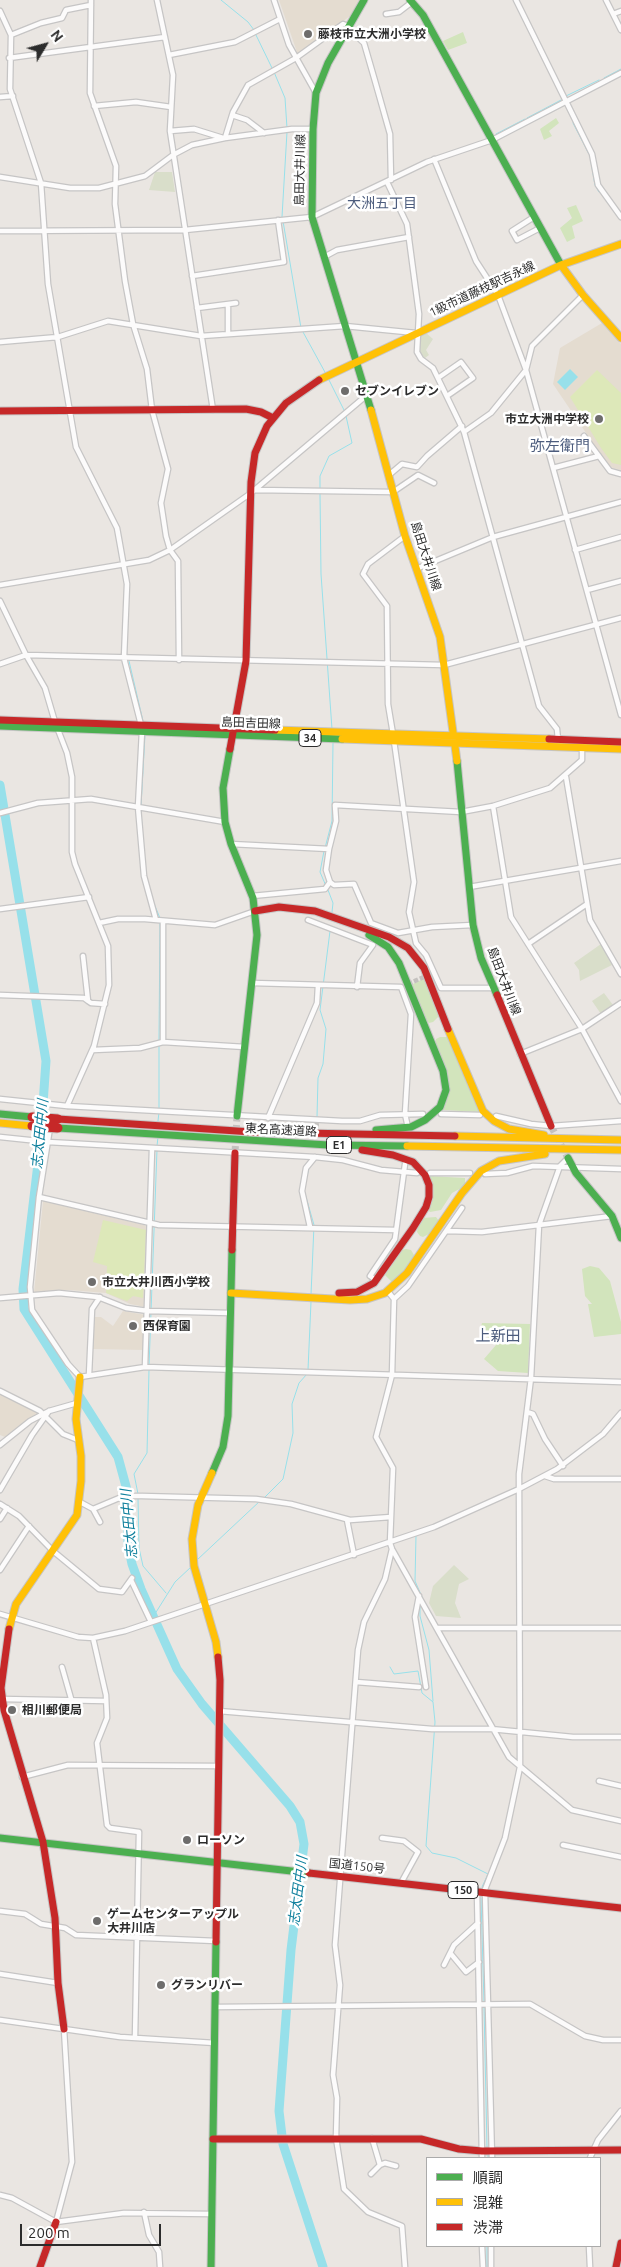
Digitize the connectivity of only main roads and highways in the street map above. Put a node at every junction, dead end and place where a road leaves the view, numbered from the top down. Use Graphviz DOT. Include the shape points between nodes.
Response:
graph roads {
  1 [pos="364,0"];
  2 [pos="411,1"];
  3 [pos="621,244"];
  4 [pos="561,265"];
  5 [pos="621,338"];
  6 [pos="356,362"];
  7 [pos="0,411"];
  8 [pos="273,418"];
  9 [pos="0,720"];
  10 [pos="56,725"];
  11 [pos="0,726"];
  12 [pos="233,732"];
  13 [pos="454,739"];
  14 [pos="621,742"];
  15 [pos="621,749"];
  16 [pos="255,911"];
  17 [pos="0,1114"];
  18 [pos="237,1116"];
  19 [pos="32,1121"];
  20 [pos="0,1123"];
  21 [pos="58,1124"];
  22 [pos="551,1126"];
  23 [pos="328,1134"];
  24 [pos="620,1140"];
  25 [pos="328,1144"];
  26 [pos="588,1150"];
  27 [pos="621,1150"];
  28 [pos="235,1153"];
  29 [pos="570,1162"];
  30 [pos="621,1238"];
  31 [pos="231,1293"];
  32 [pos="85,1376"];
  33 [pos="1,1698"];
  34 [pos="0,1838"];
  35 [pos="43,1842"];
  36 [pos="217,1863"];
  37 [pos="621,1908"];
  38 [pos="64,2029"];
  39 [pos="213,2139"];
  40 [pos="621,2150"];
  41 [pos="487,2154"];
  42 [pos="591,2154"];
  43 [pos="56,2222"];
  44 [pos="621,2244"];
  45 [pos="40,2267"];
  46 [pos="211,2267"];
  47 [pos="616,2267"];
  1 -- 6 [label="main road, 島田大井川線" via="328,63 316,94 313,129 312,217"];
  2 -- 4 [label="main road" via="422,15"];
  3 -- 4 [label="main road, 1級市道藤枝駅吉永線"];
  4 -- 5 [label="main road"];
  4 -- 6 [label="main road, 1級市道藤枝駅吉永線"];
  6 -- 8 [label="main road, 1級市道藤枝駅吉永線" via="304,388"];
  6 -- 13 [label="main road, 島田大井川線" via="405,536 437,624"];
  7 -- 8 [label="main road" via="254,410"];
  8 -- 12 [label="main road, 1級市道藤枝駅吉永線" via="255,452 246,661"];
  9 -- 10 [label="main road, 島田吉田線 / 34"];
  10 -- 11 [label="main road, 島田吉田線 / 34"];
  10 -- 12 [label="main road, 島田吉田線 / 34"];
  12 -- 13 [label="main road, 島田吉田線 / 34"];
  12 -- 16 [label="main road, 1級市道藤枝駅吉永線" via="223,788 225,822"];
  13 -- 14 [label="main road, 島田吉田線 / 34"];
  13 -- 15 [label="main road, 島田吉田線 / 34"];
  13 -- 22 [label="main road, 島田大井川線" via="473,925 481,958"];
  16 -- 18 [label="main road, 1級市道藤枝駅吉永線" via="257,934"];
  16 -- 23 [label="main road" via="312,914 383,943 399,964 443,1071 446,1090 443,1101 425,1120 404,1128"];
  16 -- 24 [label="main road" via="280,907 307,909 402,944 413,952 424,968 476,1098 489,1117 500,1125 553,1136"];
  17 -- 19 [label="main road, 東名高速道路 / E1"];
  19 -- 20 [label="main road, 東名高速道路 / E1"];
  19 -- 21 [label="main road, 東名高速道路 / E1, bridge"];
  21 -- 23 [label="main road, 東名高速道路 / E1"];
  21 -- 25 [label="main road, 東名高速道路 / E1"];
  23 -- 24 [label="main road, 東名高速道路 / E1"];
  25 -- 26 [label="main road, 東名高速道路 / E1"];
  25 -- 31 [label="main road" via="394,1155 417,1165 425,1175 430,1191 426,1207 413,1228 379,1278 363,1290 343,1294"];
  26 -- 27 [label="main road, 東名高速道路 / E1"];
  26 -- 31 [label="main road" via="516,1157 487,1167 470,1182 402,1279 384,1293 350,1300"];
  28 -- 31 [label="main road"];
  29 -- 30 [label="main road" via="612,1216"];
  31 -- 36 [label="main road" via="226,1433 194,1522 192,1552 219,1661"];
  32 -- 33 [label="main road" via="77,1403 81,1456 77,1515 23,1592 11,1617"];
  33 -- 35 [label="main road"];
  34 -- 35 [label="main road, 国道150号 / 150"];
  35 -- 36 [label="main road, 国道150号 / 150"];
  35 -- 38 [label="main road" via="56,1926"];
  36 -- 37 [label="main road, 国道150号 / 150"];
  36 -- 39 [label="main road"];
  39 -- 41 [label="main road" via="421,2139"];
  39 -- 46 [label="main road"];
  40 -- 42 [label="main road"];
  41 -- 42 [label="main road"];
  43 -- 45 [label="main road"];
  44 -- 47 [label="main road"];
}
